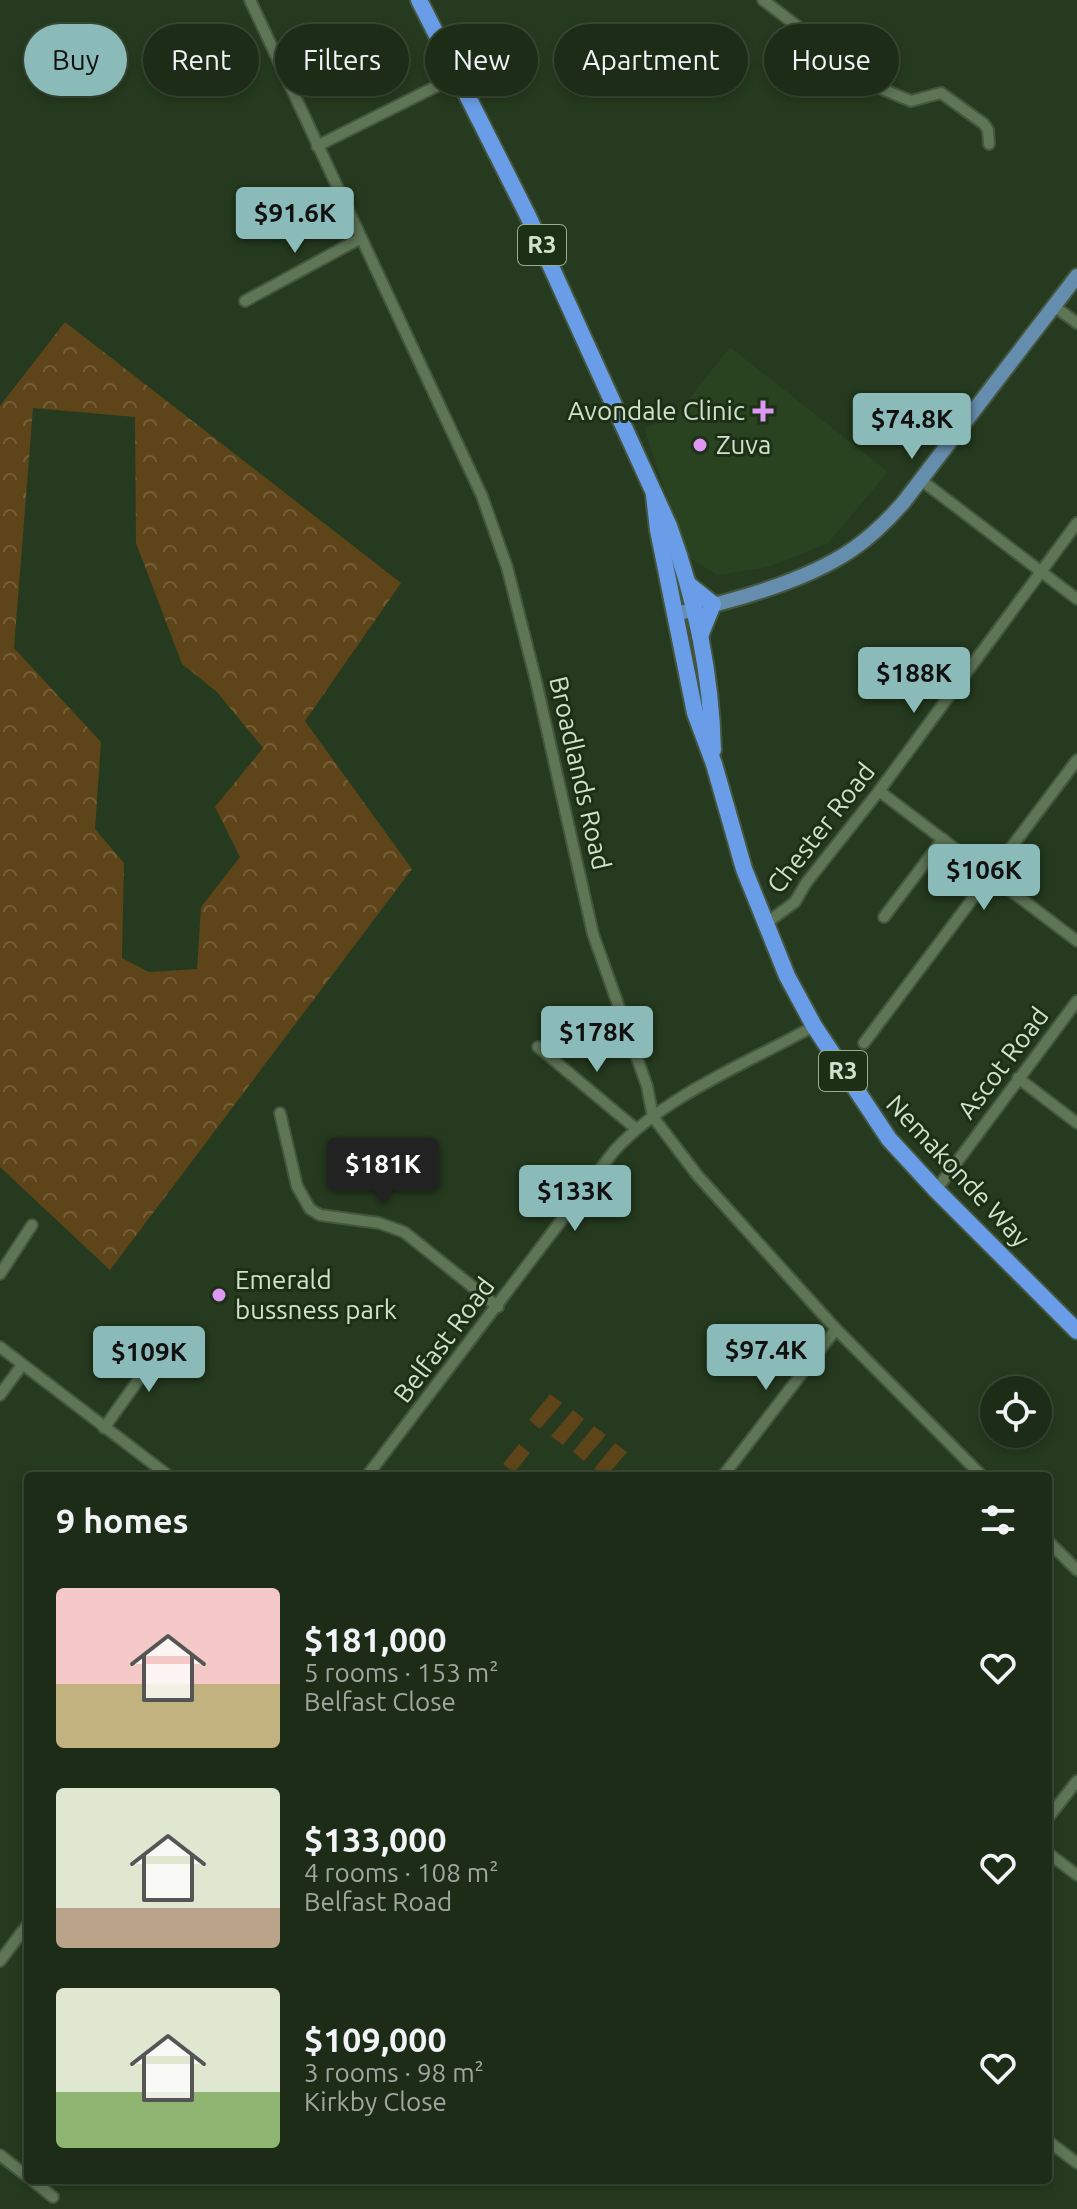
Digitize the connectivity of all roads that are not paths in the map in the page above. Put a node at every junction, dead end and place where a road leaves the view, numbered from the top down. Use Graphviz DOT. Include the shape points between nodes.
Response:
graph roads {
  1 [pos="250,0"];
  2 [pos="419,0"];
  3 [pos="763,0"];
  4 [pos="431,24"];
  5 [pos="425,92"];
  6 [pos="467,96"];
  7 [pos="989,144"];
  8 [pos="317,146"];
  9 [pos="361,238"];
  10 [pos="1077,276"];
  11 [pos="245,301"];
  12 [pos="1054,306"];
  13 [pos="1077,323"];
  14 [pos="921,480"];
  15 [pos="654,495"];
  16 [pos="1077,523"];
  17 [pos="1040,572"];
  18 [pos="688,584"];
  19 [pos="1077,599"];
  20 [pos="713,604"];
  21 [pos="694,610"];
  22 [pos="675,614"];
  23 [pos="699,637"];
  24 [pos="1077,760"];
  25 [pos="714,764"];
  26 [pos="879,791"];
  27 [pos="943,839"];
  28 [pos="990,875"];
  29 [pos="884,917"];
  30 [pos="765,924"];
  31 [pos="1077,941"];
  32 [pos="1077,1001"];
  33 [pos="814,1026"];
  34 [pos="864,1043"];
  35 [pos="538,1047"];
  36 [pos="1018,1078"];
  37 [pos="280,1113"];
  38 [pos="653,1117"];
  39 [pos="1077,1123"];
  40 [pos="635,1128"];
  41 [pos="936,1190"];
  42 [pos="32,1225"];
  43 [pos="0,1274"];
  44 [pos="498,1307"];
  45 [pos="836,1329"];
  46 [pos="1077,1331"];
  47 [pos="167,1340"];
  48 [pos="0,1347"];
  49 [pos="22,1365"];
  50 [pos="0,1395"];
  51 [pos="104,1428"];
  52 [pos="164,1472"];
  53 [pos="370,1472"];
  54 [pos="726,1472"];
  55 [pos="978,1472"];
  56 [pos="1052,1545"];
  57 [pos="1077,1570"];
  58 [pos="1077,1781"];
  59 [pos="1052,1813"];
  60 [pos="1052,1856"];
  61 [pos="1077,1875"];
  62 [pos="24,1929"];
  63 [pos="0,1961"];
  64 [pos="1052,2144"];
  65 [pos="0,2155"];
  66 [pos="1077,2163"];
  67 [pos="24,2173"];
  68 [pos="37,2184"];
  69 [pos="53,2197"];
  1 -- 8 [label="street, Broadlands Road"];
  2 -- 4 [label="highway, Nemakonde Way / R3"];
  3 -- 7 [label="street" via="877,87 911,101 941,93 984,124"];
  5 -- 8 [label="street"];
  6 -- 15 [label="highway, Nemakonde Way / R3" via="528,216"];
  8 -- 9 [label="street, Broadlands Road"];
  9 -- 11 [label="street"];
  9 -- 38 [label="street, Broadlands Road" via="457,438 507,567 593,934"];
  10 -- 12 [label="main road"];
  12 -- 13 [label="street"];
  12 -- 14 [label="main road"];
  14 -- 17 [label="street"];
  14 -- 20 [label="main road" via="880,527 841,556 789,580"];
  15 -- 18 [label="highway, Nemakonde Way / R3"];
  15 -- 22 [label="highway, Nemakonde Way / R3"];
  16 -- 17 [label="street, Chester Road"];
  17 -- 19 [label="street"];
  17 -- 26 [label="street, Chester Road"];
  18 -- 20 [label="highway"];
  18 -- 21 [label="highway, Nemakonde Way / R3"];
  20 -- 21 [label="main road"];
  20 -- 23 [label="highway"];
  21 -- 22 [label="main road"];
  21 -- 23 [label="highway, Nemakonde Way / R3"];
  22 -- 25 [label="highway, Nemakonde Way / R3" via="695,713"];
  23 -- 25 [label="highway, Nemakonde Way / R3"];
  24 -- 28 [label="street"];
  25 -- 30 [label="highway, Nemakonde Way / R3"];
  26 -- 27 [label="street"];
  26 -- 30 [label="street, Chester Road" via="795,902"];
  27 -- 28 [label="street"];
  27 -- 29 [label="street"];
  28 -- 31 [label="street"];
  28 -- 34 [label="street"];
  30 -- 33 [label="highway, Nemakonde Way / R3"];
  32 -- 36 [label="street, Ascot Road"];
  33 -- 38 [label="street, Belfast Road"];
  33 -- 41 [label="highway, Nemakonde Way / R3" via="884,1133"];
  35 -- 40 [label="street"];
  36 -- 39 [label="street"];
  36 -- 41 [label="street, Ascot Road"];
  37 -- 44 [label="street" via="297,1186 310,1209 404,1232"];
  38 -- 40 [label="street, Belfast Road"];
  38 -- 45 [label="street, Broadlands Road" via="698,1176"];
  40 -- 44 [label="street, Belfast Road"];
  41 -- 46 [label="highway, Nemakonde Way / R3"];
  42 -- 43 [label="street"];
  44 -- 53 [label="street, Belfast Road"];
  45 -- 54 [label="street"];
  45 -- 55 [label="street, Broadlands Road"];
  47 -- 51 [label="street"];
  48 -- 49 [label="street"];
  49 -- 50 [label="street"];
  49 -- 51 [label="street"];
  51 -- 52 [label="street"];
  56 -- 57 [label="street"];
  58 -- 59 [label="street"];
  60 -- 61 [label="street"];
  62 -- 63 [label="street"];
  64 -- 66 [label="street"];
  65 -- 67 [label="street"];
  68 -- 69 [label="street"];
}
